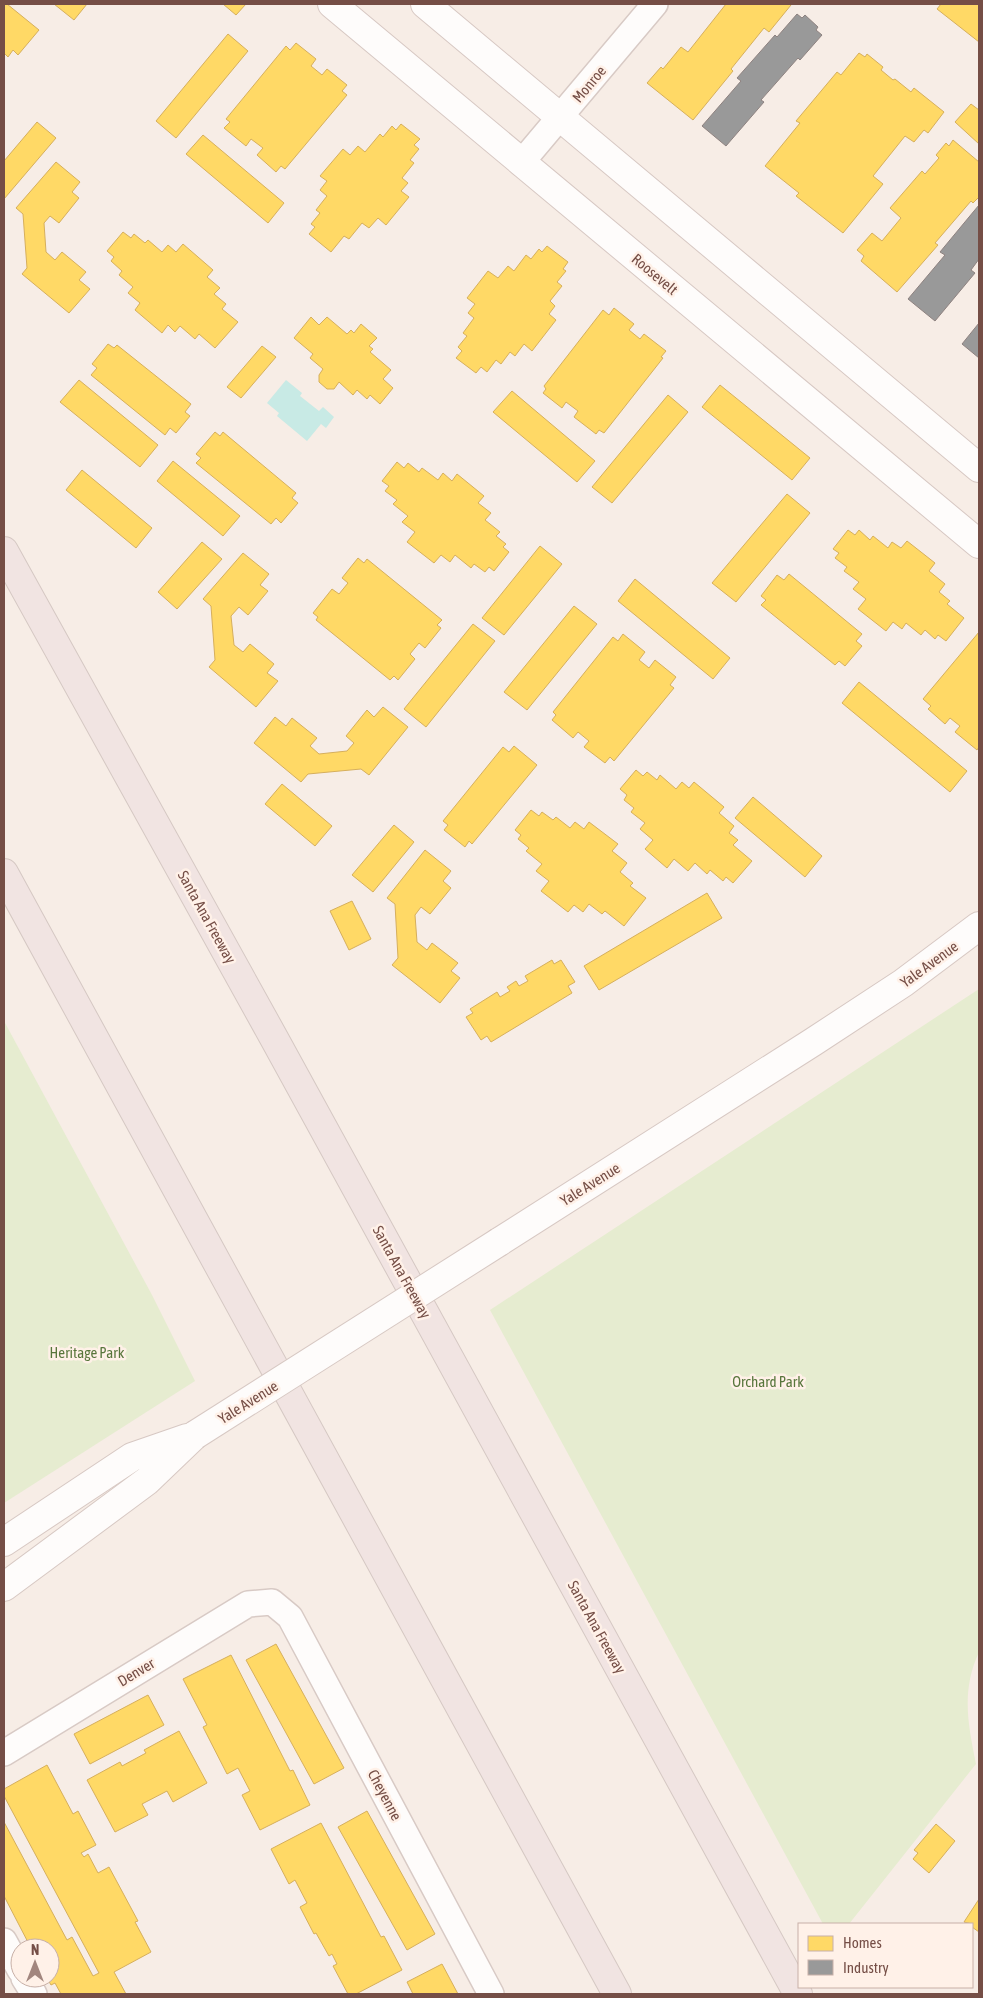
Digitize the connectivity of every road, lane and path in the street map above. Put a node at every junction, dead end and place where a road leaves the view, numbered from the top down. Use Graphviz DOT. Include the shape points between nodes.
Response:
graph roads {
  1 [pos="332,4"];
  2 [pos="425,4"];
  3 [pos="655,4"];
  4 [pos="561,117"];
  5 [pos="521,163"];
  6 [pos="979,468"];
  7 [pos="979,544"];
  8 [pos="4,551"];
  9 [pos="4,873"];
  10 [pos="979,926"];
  11 [pos="195,1435"];
  12 [pos="4,1542"];
  13 [pos="4,1587"];
  14 [pos="272,1602"];
  15 [pos="4,1753"];
  16 [pos="491,1994"];
  17 [pos="617,1994"];
  18 [pos="798,1994"];
  1 -- 5 [label="street, Roosevelt"];
  2 -- 4 [label="street"];
  3 -- 4 [label="street, Monroe"];
  4 -- 5 [label="street, Monroe"];
  4 -- 6 [label="street"];
  5 -- 7 [label="street, Roosevelt"];
  8 -- 18 [label="highway, Santa Ana Freeway"];
  9 -- 17 [label="highway"];
  10 -- 11 [label="street, Yale Avenue, bridge" via="903,983 838,1026"];
  11 -- 12 [label="street, Yale Avenue" via="132,1457"];
  11 -- 13 [label="street, Yale Avenue" via="147,1481"];
  14 -- 15 [label="street, Denver" via="248,1604"];
  14 -- 16 [label="street, Cheyenne" via="290,1617"];
}
